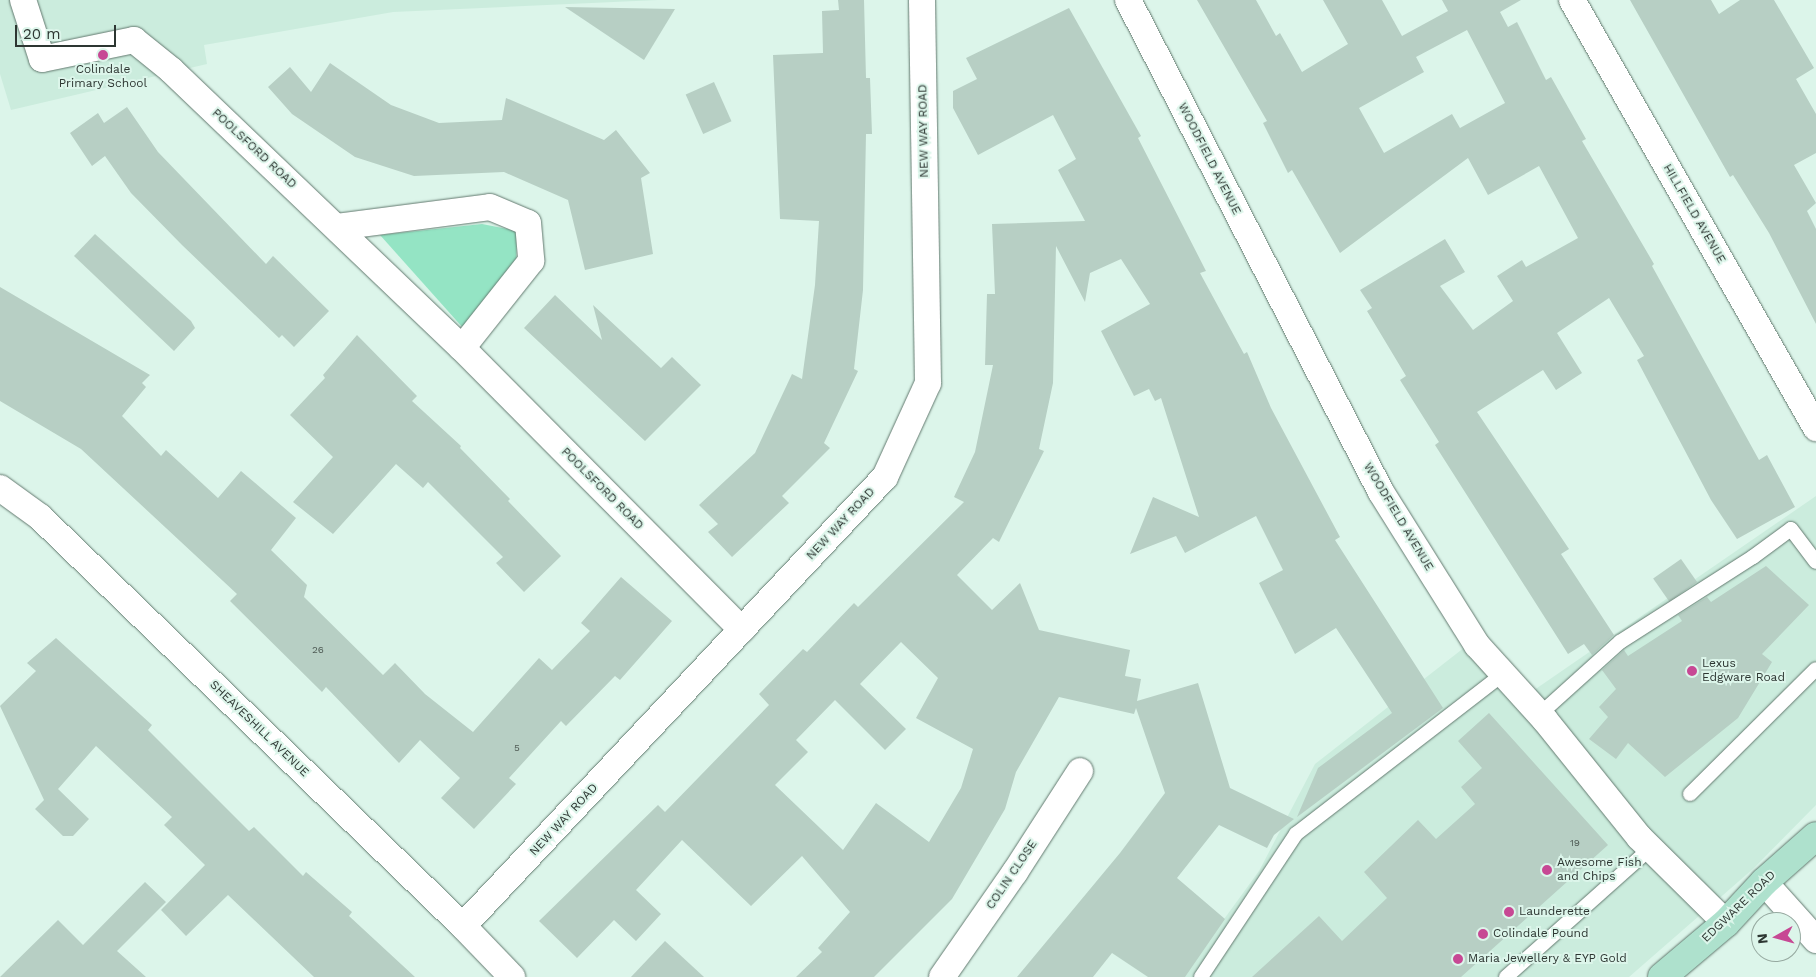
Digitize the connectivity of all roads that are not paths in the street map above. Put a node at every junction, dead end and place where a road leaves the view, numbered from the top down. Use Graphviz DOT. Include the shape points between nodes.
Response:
graph roads {
  1 [pos="23,0"];
  2 [pos="922,0"];
  3 [pos="1128,0"];
  4 [pos="1572,0"];
  5 [pos="337,227"];
  6 [pos="462,348"];
  7 [pos="1816,428"];
  8 [pos="0,488"];
  9 [pos="1816,562"];
  10 [pos="742,630"];
  11 [pos="1816,670"];
  12 [pos="1504,673"];
  13 [pos="1540,714"];
  14 [pos="1080,771"];
  15 [pos="1690,794"];
  16 [pos="1816,836"];
  17 [pos="1651,848"];
  18 [pos="1764,882"];
  19 [pos="1726,923"];
  20 [pos="463,926"];
  21 [pos="1816,940"];
  22 [pos="512,977"];
  23 [pos="942,977"];
  24 [pos="1202,977"];
  25 [pos="1506,977"];
  26 [pos="1662,977"];
  1 -- 5 [label="street, POOLSFORD ROAD" via="42,59 134,40 171,70"];
  2 -- 10 [label="street, NEW WAY ROAD" via="928,383 885,477"];
  3 -- 12 [label="street, WOODFIELD AVENUE" via="1381,492 1477,645"];
  4 -- 7 [label="street, HILLFIELD AVENUE"];
  5 -- 6 [label="street, POOLSFORD ROAD"];
  5 -- 6 [label="street" via="490,207 528,223 531,261"];
  6 -- 10 [label="street, POOLSFORD ROAD"];
  8 -- 20 [label="street, SHEAVESHILL AVENUE" via="40,518"];
  9 -- 13 [label="lane" via="1791,529 1754,557 1620,642"];
  10 -- 20 [label="street, NEW WAY ROAD"];
  11 -- 15 [label="lane"];
  12 -- 13 [label="street, WOODFIELD AVENUE"];
  12 -- 24 [label="lane" via="1296,834"];
  13 -- 17 [label="street, WOODFIELD AVENUE"];
  14 -- 23 [label="street, COLIN CLOSE"];
  16 -- 18 [label="main road, EDGWARE ROAD"];
  17 -- 19 [label="street, WOODFIELD AVENUE"];
  17 -- 25 [label="lane"];
  18 -- 19 [label="main road, EDGWARE ROAD"];
  18 -- 21 [label="street"];
  19 -- 26 [label="main road, EDGWARE ROAD"];
  20 -- 22 [label="street, SHEAVESHILL AVENUE"];
}
